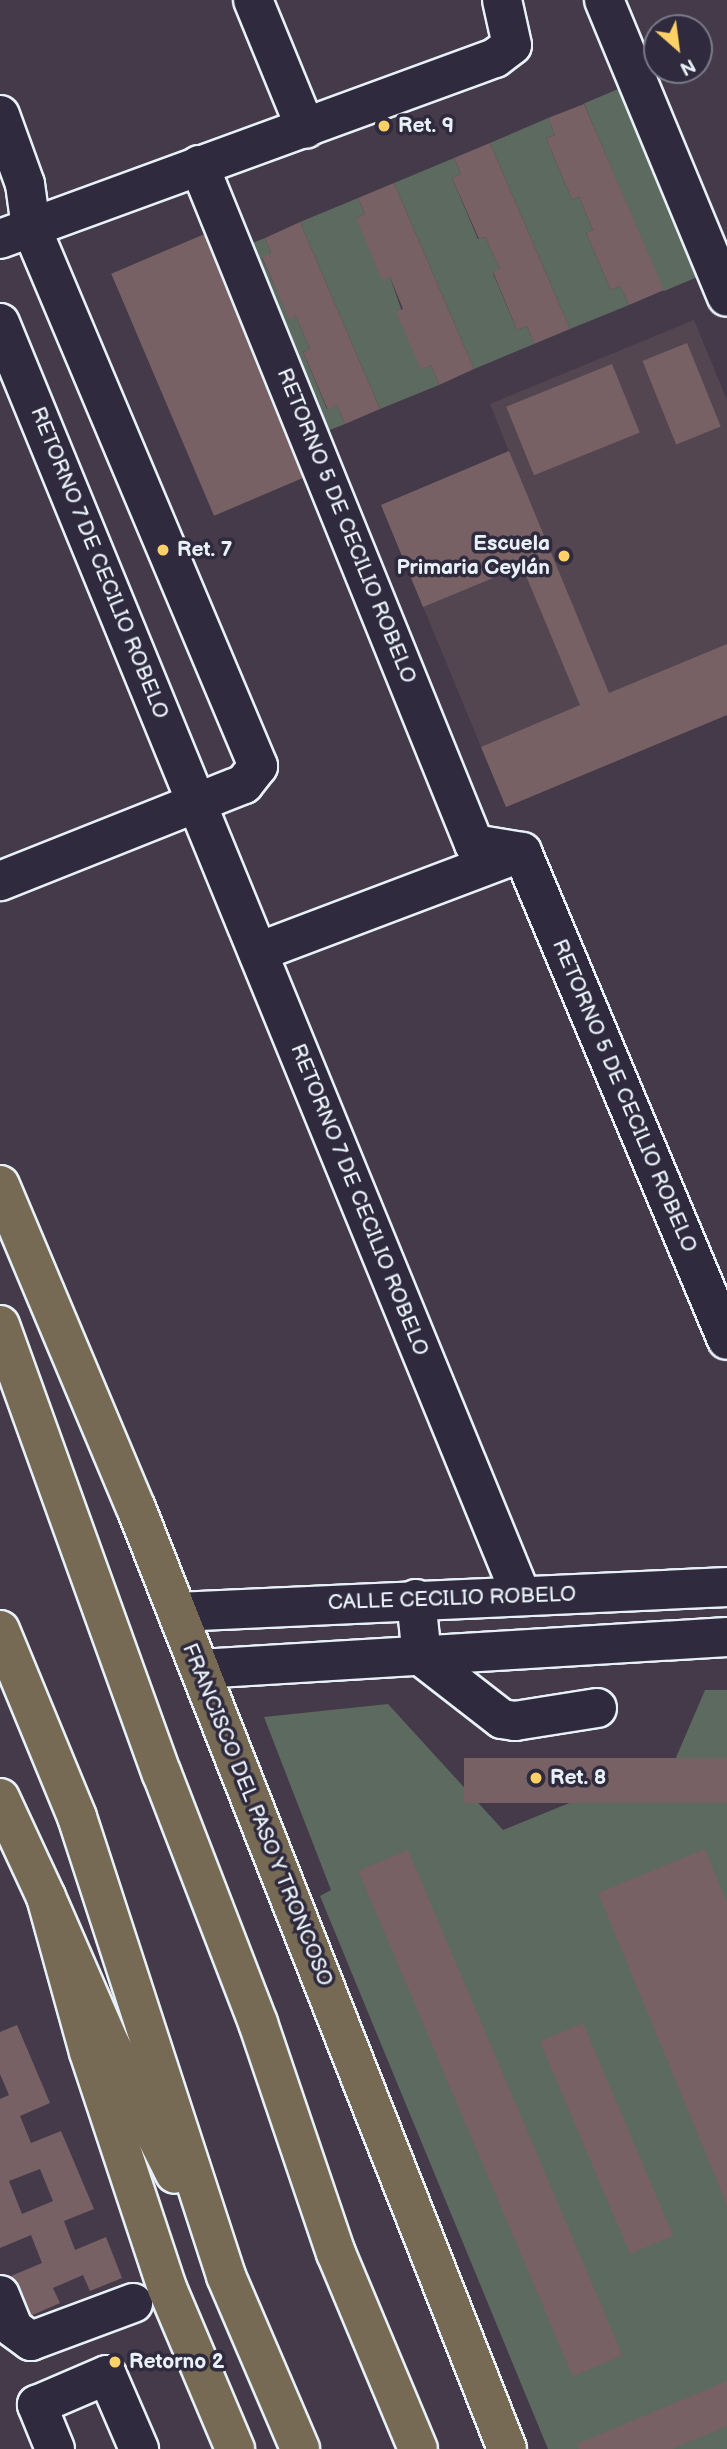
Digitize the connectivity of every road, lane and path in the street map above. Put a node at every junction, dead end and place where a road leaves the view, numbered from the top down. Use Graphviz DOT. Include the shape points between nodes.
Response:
graph roads {
  1 [pos="253,0"];
  2 [pos="502,0"];
  3 [pos="604,0"];
  4 [pos="306,129"];
  5 [pos="3,131"];
  6 [pos="199,165"];
  7 [pos="15,233"];
  8 [pos="727,297"];
  9 [pos="0,323"];
  10 [pos="198,804"];
  11 [pos="522,852"];
  12 [pos="0,880"];
  13 [pos="258,951"];
  14 [pos="0,1185"];
  15 [pos="0,1325"];
  16 [pos="727,1340"];
  17 [pos="727,1587"];
  18 [pos="521,1595"];
  19 [pos="416,1599"];
  20 [pos="177,1612"];
  21 [pos="0,1630"];
  22 [pos="727,1637"];
  23 [pos="422,1657"];
  24 [pos="200,1669"];
  25 [pos="597,1708"];
  26 [pos="0,1798"];
  27 [pos="46,1896"];
  28 [pos="232,2290"];
  29 [pos="0,2295"];
  30 [pos="133,2303"];
  31 [pos="55,2449"];
  32 [pos="139,2449"];
  33 [pos="235,2449"];
  34 [pos="300,2449"];
  35 [pos="418,2449"];
  36 [pos="508,2449"];
  1 -- 4 [label="street"];
  2 -- 4 [label="street" via="512,45 495,58"];
  3 -- 8 [label="street"];
  4 -- 6 [label="street"];
  5 -- 7 [label="street" via="25,184"];
  6 -- 7 [label="street"];
  6 -- 11 [label="street, RETORNO 5 DE CECILIO ROBELO" via="474,844"];
  7 -- 10 [label="street" via="256,754 254,777"];
  9 -- 10 [label="street, RETORNO 7 DE CECILIO ROBELO"];
  10 -- 12 [label="street"];
  10 -- 13 [label="street, RETORNO 7 DE CECILIO ROBELO"];
  11 -- 13 [label="street"];
  11 -- 16 [label="street, RETORNO 5 DE CECILIO ROBELO"];
  13 -- 18 [label="street, RETORNO 7 DE CECILIO ROBELO"];
  14 -- 20 [label="main road, FRANCISCO DEL PASO Y TRONCOSO"];
  15 -- 35 [label="main road" via="162,1774 258,2023 335,2253"];
  17 -- 18 [label="street, CALLE CECILIO ROBELO"];
  18 -- 19 [label="street, CALLE CECILIO ROBELO"];
  19 -- 20 [label="street, CALLE CECILIO ROBELO"];
  19 -- 23 [label="street"];
  20 -- 24 [label="main road, FRANCISCO DEL PASO Y TRONCOSO"];
  21 -- 28 [label="main road" via="77,1817"];
  22 -- 23 [label="street"];
  23 -- 24 [label="street"];
  23 -- 25 [label="street" via="508,1721"];
  24 -- 36 [label="main road, FRANCISCO DEL PASO Y TRONCOSO"];
  26 -- 27 [label="main road"];
  27 -- 28 [label="main road" via="110,2045"];
  27 -- 33 [label="main road" via="89,2052 167,2288"];
  28 -- 34 [label="main road"];
  29 -- 30 [label="street" via="13,2328 31,2341"];
  31 -- 32 [label="street" via="37,2405 107,2375"];
}
